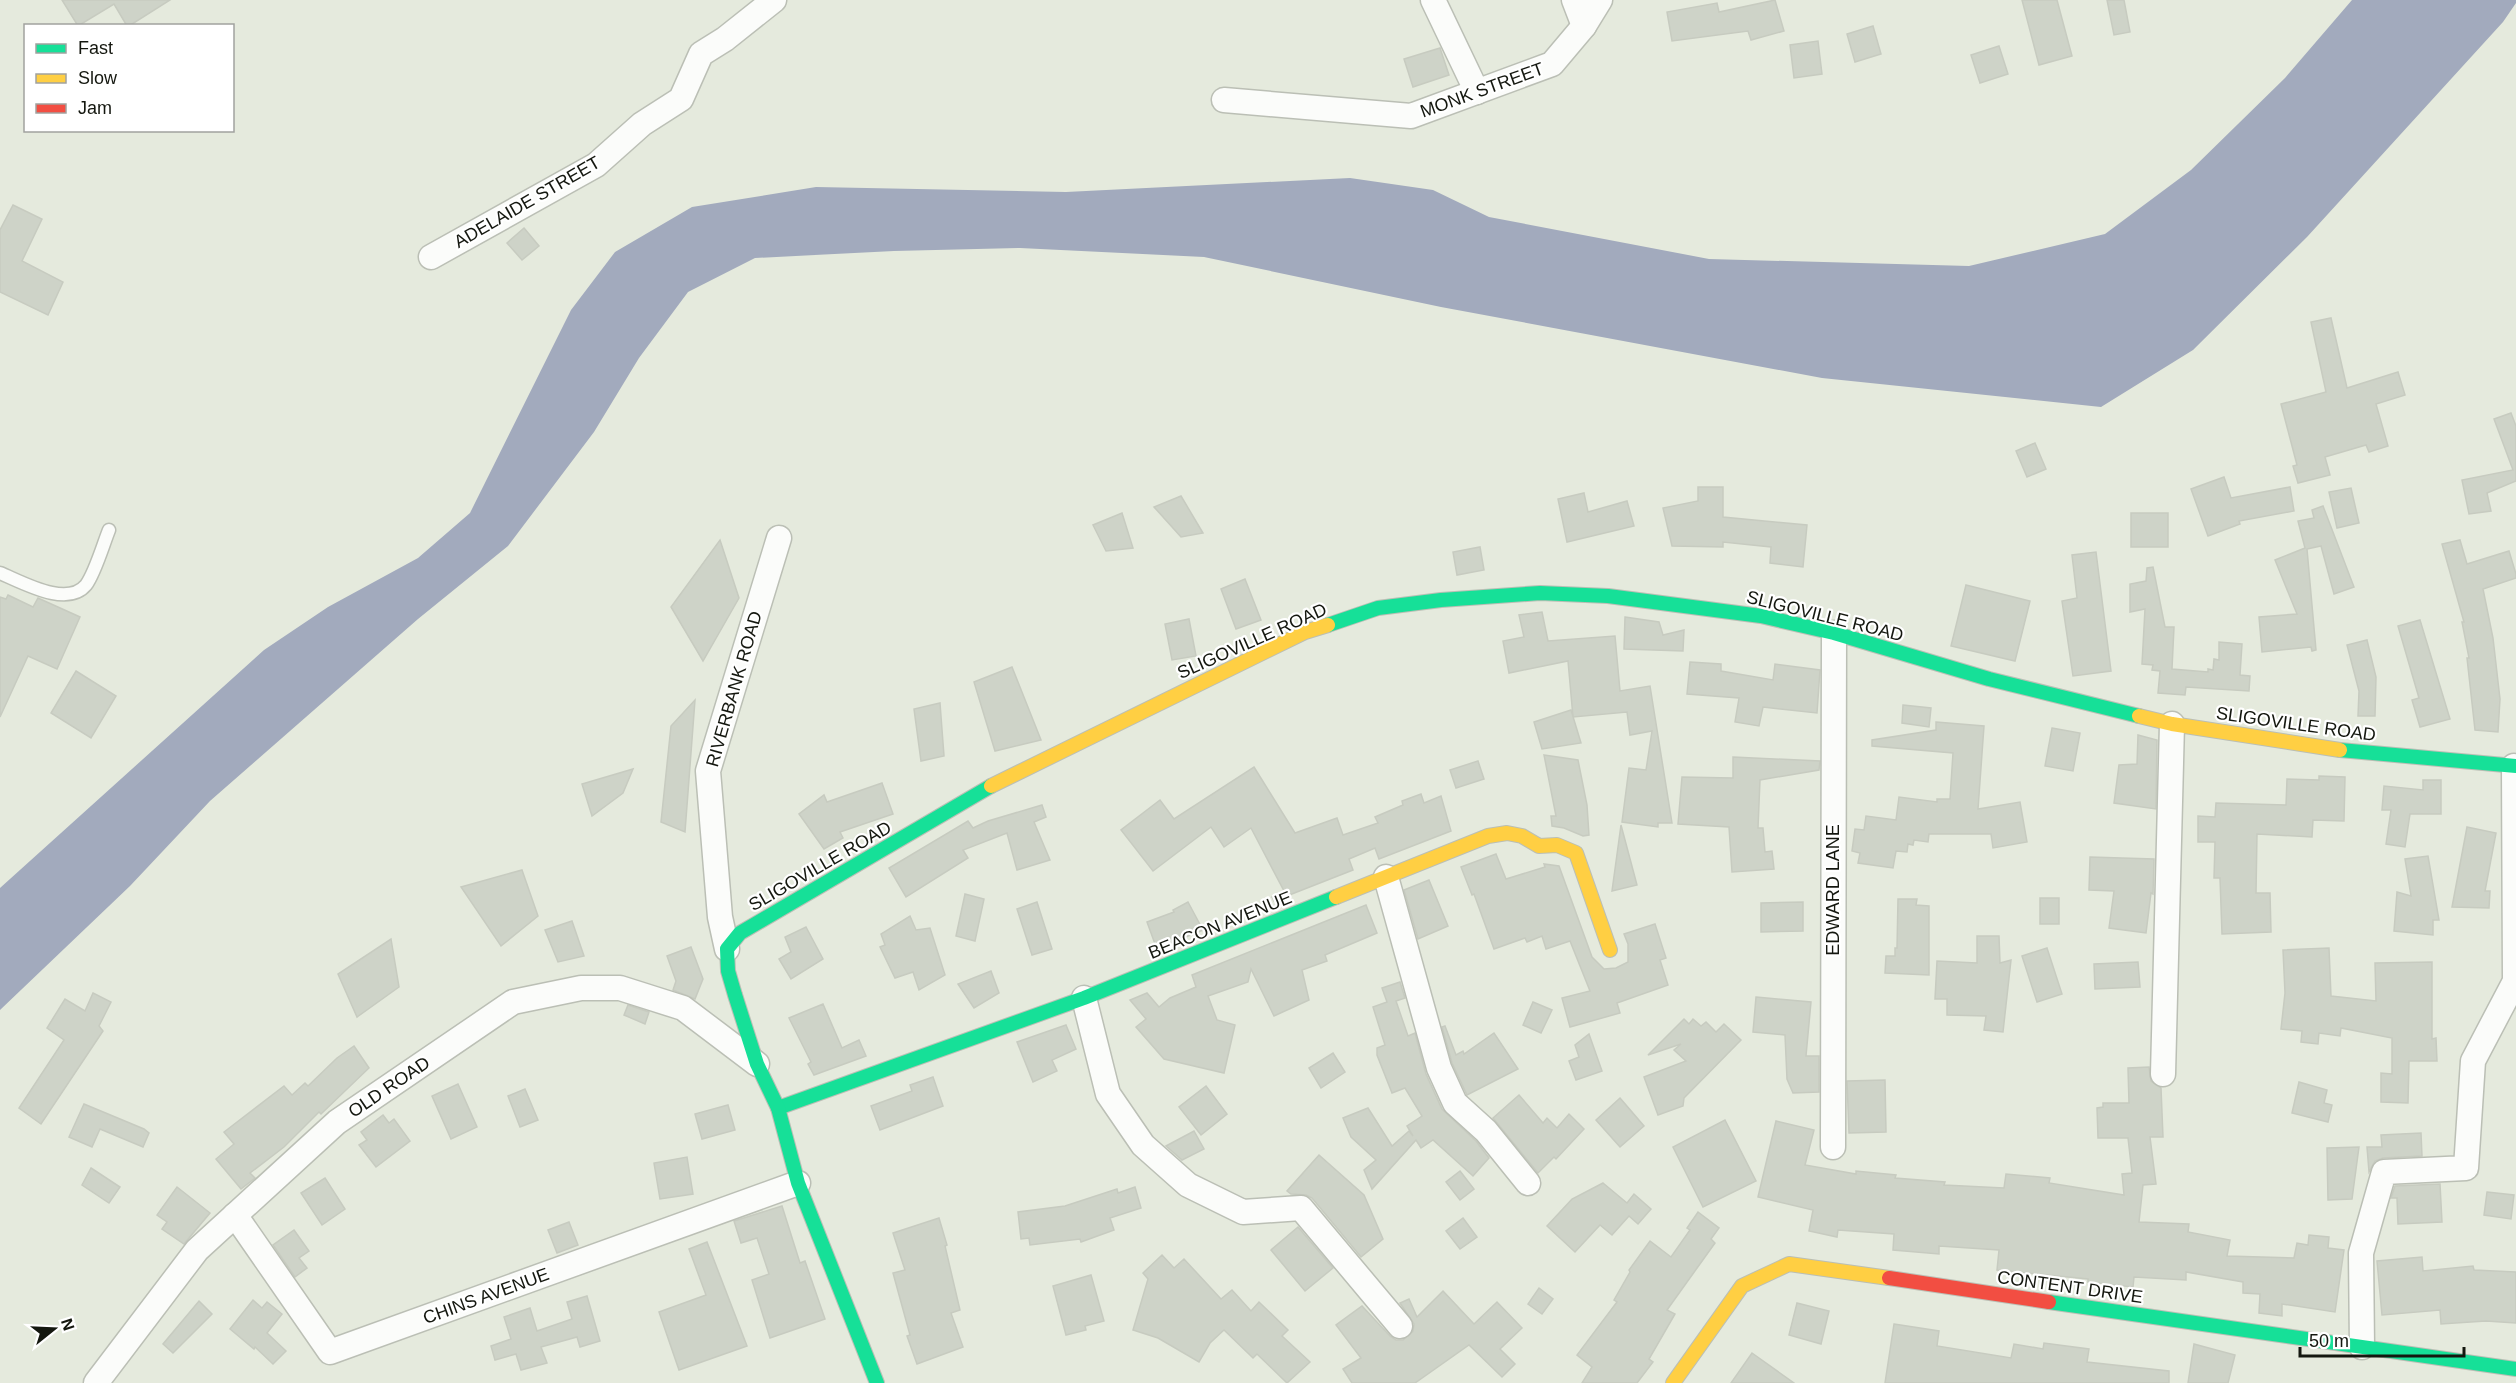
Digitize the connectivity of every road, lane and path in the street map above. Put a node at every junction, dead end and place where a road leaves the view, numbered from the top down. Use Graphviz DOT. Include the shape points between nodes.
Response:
graph roads {
  1 [pos="774,0"];
  2 [pos="1433,0"];
  3 [pos="1574,0"];
  4 [pos="1600,0"];
  5 [pos="1584,26"];
  6 [pos="1477,92"];
  7 [pos="1224,100"];
  8 [pos="431,257"];
  9 [pos="109,530"];
  10 [pos="778,538"];
  11 [pos="0,573"];
  12 [pos="1834,633"];
  13 [pos="2172,724"];
  14 [pos="2515,766"];
  15 [pos="1386,877"];
  16 [pos="728,949"];
  17 [pos="1610,950"];
  18 [pos="2515,982"];
  19 [pos="1084,998"];
  20 [pos="758,1064"];
  21 [pos="2163,1074"];
  22 [pos="778,1108"];
  23 [pos="1833,1147"];
  24 [pos="1528,1182"];
  25 [pos="798,1183"];
  26 [pos="235,1215"];
  27 [pos="1400,1326"];
  28 [pos="2362,1347"];
  29 [pos="2516,1369"];
  30 [pos="96,1383"];
  31 [pos="877,1383"];
  32 [pos="1673,1383"];
  1 -- 8 [label="street, ADELAIDE STREET" via="701,54 681,99 642,124 596,165"];
  2 -- 6 [label="street"];
  3 -- 5 [label="street"];
  4 -- 5 [label="street, MONK STREET"];
  5 -- 6 [label="street, MONK STREET" via="1552,64"];
  6 -- 7 [label="street, MONK STREET" via="1412,116"];
  9 -- 11 [label="lane" via="86,584 76,593 60,596"];
  10 -- 16 [label="street, RIVERBANK ROAD" via="708,771 720,917"];
  12 -- 13 [label="street, SLIGOVILLE ROAD" via="1989,679"];
  12 -- 16 [label="street, SLIGOVILLE ROAD" via="1761,615 1608,596 1540,593 1377,608 1305,632 996,783 740,933"];
  12 -- 23 [label="street, EDWARD LANE"];
  13 -- 14 [label="street, SLIGOVILLE ROAD" via="2343,751"];
  13 -- 21 [label="street"];
  14 -- 18 [label="street"];
  15 -- 17 [label="street, BEACON AVENUE" via="1488,836 1507,833 1539,846 1557,845 1576,853"];
  15 -- 19 [label="street, BEACON AVENUE"];
  15 -- 24 [label="street" via="1439,1068 1455,1103 1486,1131"];
  16 -- 20 [label="street" via="728,971"];
  18 -- 28 [label="street" via="2473,1061 2466,1168 2384,1172 2361,1253"];
  19 -- 22 [label="street, BEACON AVENUE"];
  19 -- 27 [label="street" via="1108,1094 1143,1145 1188,1185 1243,1212 1301,1208"];
  20 -- 22 [label="street"];
  20 -- 26 [label="street, OLD ROAD" via="683,1008 620,988 581,988 513,1002 338,1122"];
  22 -- 25 [label="street"];
  25 -- 26 [label="street, CHINS AVENUE" via="330,1352"];
  25 -- 31 [label="street"];
  26 -- 30 [label="street, OLD ROAD" via="198,1250"];
  28 -- 29 [label="street, CONTENT DRIVE"];
  28 -- 32 [label="street, CONTENT DRIVE" via="1789,1264 1742,1286"];
}
